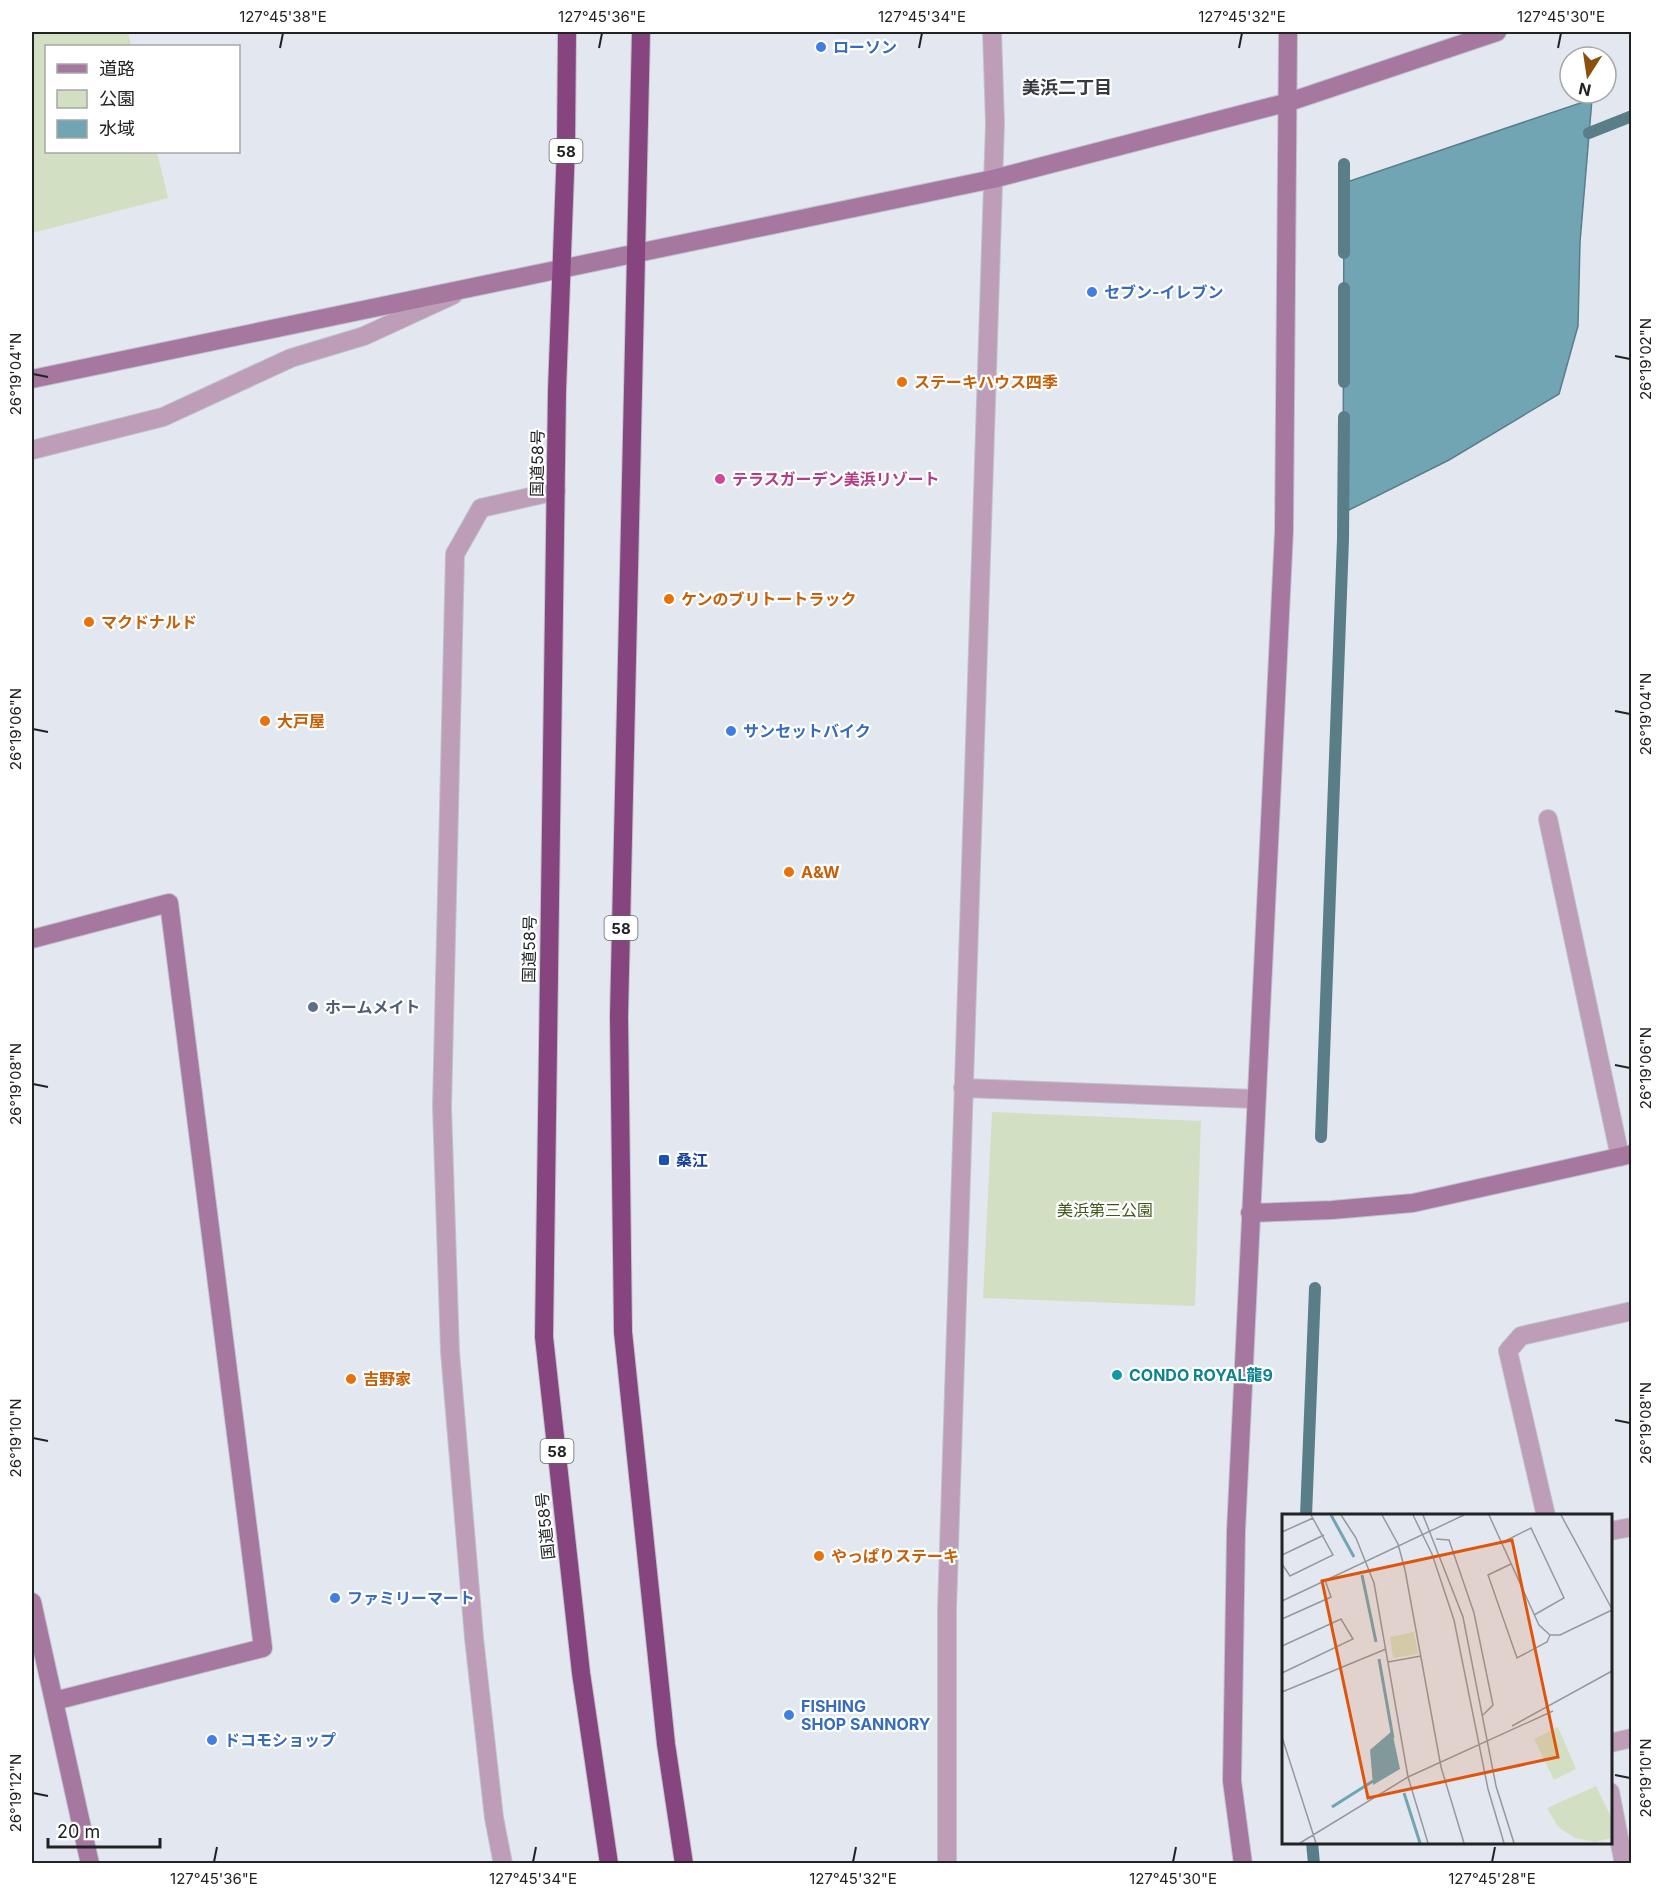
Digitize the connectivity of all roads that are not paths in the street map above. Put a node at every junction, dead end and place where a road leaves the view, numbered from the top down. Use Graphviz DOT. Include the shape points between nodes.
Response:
graph roads {
  1 [pos="567,32"];
  2 [pos="641,32"];
  3 [pos="992,32"];
  4 [pos="1288,32"];
  5 [pos="1497,32"];
  6 [pos="1288,102"];
  7 [pos="993,179"];
  8 [pos="636,255"];
  9 [pos="561,270"];
  10 [pos="463,290"];
  11 [pos="32,379"];
  12 [pos="32,450"];
  13 [pos="556,491"];
  14 [pos="1548,819"];
  15 [pos="32,939"];
  16 [pos="963,1088"];
  17 [pos="1256,1099"];
  18 [pos="1626,1156"];
  19 [pos="1250,1213"];
  20 [pos="1632,1311"];
  21 [pos="1545,1514"];
  22 [pos="1632,1527"];
  23 [pos="1612,1531"];
  24 [pos="32,1602"];
  25 [pos="54,1701"];
  26 [pos="1632,1738"];
  27 [pos="1612,1743"];
  28 [pos="1612,1797"];
  29 [pos="90,1863"];
  30 [pos="503,1863"];
  31 [pos="609,1863"];
  32 [pos="684,1863"];
  33 [pos="947,1863"];
  34 [pos="1243,1863"];
  35 [pos="1624,1863"];
  1 -- 9 [label="highway, 国道58号 / 58"];
  2 -- 8 [label="highway, 58"];
  3 -- 7 [label="street"];
  4 -- 6 [label="street"];
  5 -- 6 [label="street"];
  6 -- 7 [label="street"];
  6 -- 17 [label="street" via="1284,531"];
  7 -- 8 [label="street"];
  7 -- 16 [label="street"];
  8 -- 9 [label="street"];
  8 -- 32 [label="highway, 58" via="619,1017 623,1332 666,1744"];
  9 -- 10 [label="street"];
  9 -- 13 [label="highway, 国道58号 / 58"];
  10 -- 11 [label="street"];
  10 -- 12 [label="street" via="364,336 291,358 163,417"];
  13 -- 30 [label="street" via="481,508 455,554 442,1107 450,1352 474,1638 494,1818"];
  13 -- 31 [label="highway, 国道58号 / 58" via="544,1337 581,1673"];
  14 -- 18 [label="street"];
  15 -- 25 [label="street" via="170,903 263,1648"];
  16 -- 17 [label="street"];
  16 -- 33 [label="street" via="946,1609"];
  17 -- 19 [label="street"];
  18 -- 19 [label="street" via="1413,1203"];
  19 -- 34 [label="street" via="1236,1531 1232,1781"];
  20 -- 21 [label="street" via="1521,1336 1508,1351"];
  22 -- 23 [label="street"];
  24 -- 25 [label="street"];
  25 -- 29 [label="street"];
  26 -- 27 [label="street"];
  28 -- 35 [label="street"];
}
